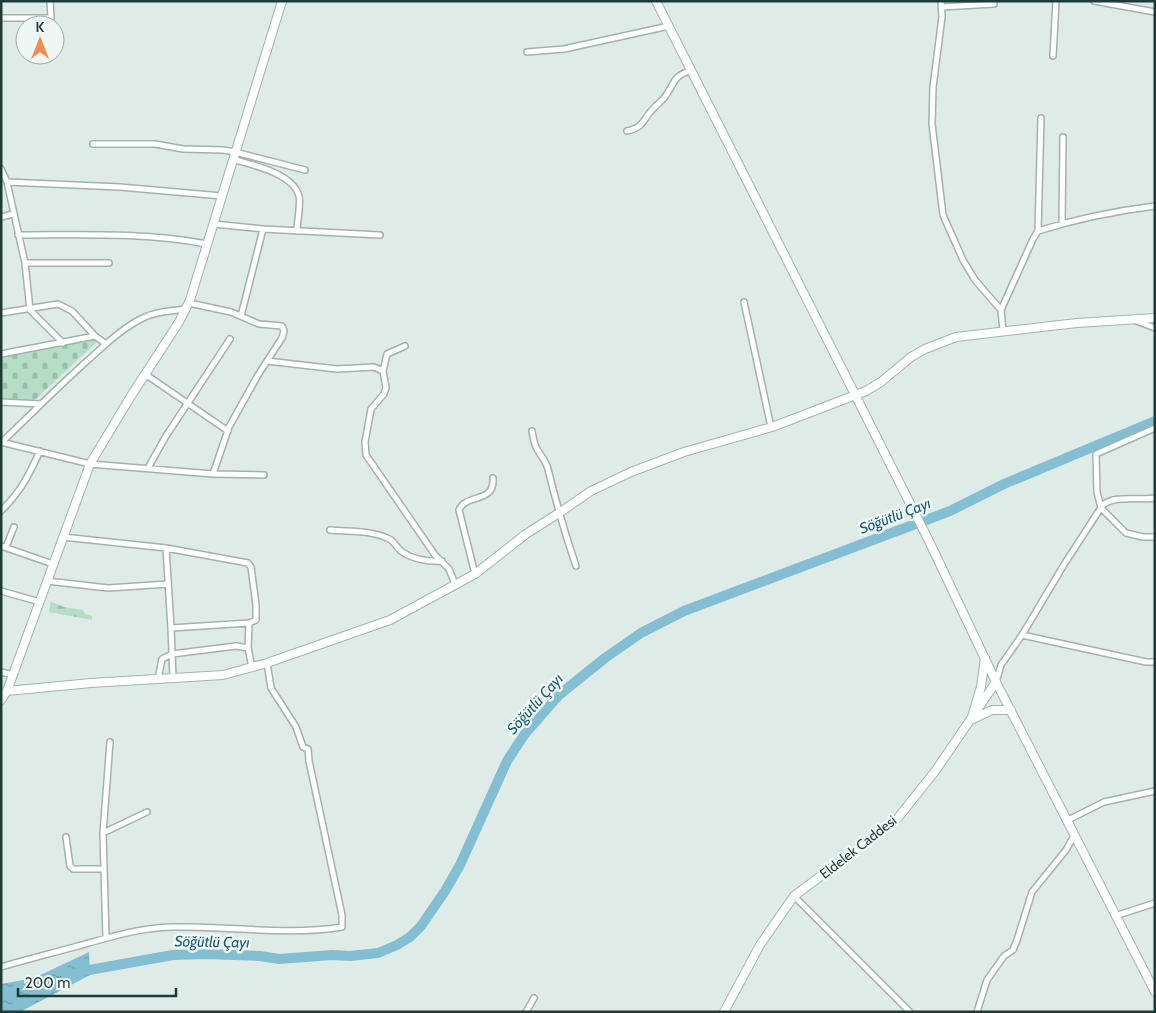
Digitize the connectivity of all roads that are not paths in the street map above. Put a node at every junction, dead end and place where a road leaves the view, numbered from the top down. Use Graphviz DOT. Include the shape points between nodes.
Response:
graph roads {
  1 [pos="50,1"];
  2 [pos="282,1"];
  3 [pos="656,1"];
  4 [pos="1056,1"];
  5 [pos="1094,1"];
  6 [pos="942,4"];
  7 [pos="994,4"];
  8 [pos="1155,12"];
  9 [pos="1,18"];
  10 [pos="669,26"];
  11 [pos="527,52"];
  12 [pos="1052,56"];
  13 [pos="691,70"];
  14 [pos="1041,118"];
  15 [pos="626,131"];
  16 [pos="1063,137"];
  17 [pos="93,144"];
  18 [pos="234,156"];
  19 [pos="1,169"];
  20 [pos="306,170"];
  21 [pos="7,182"];
  22 [pos="222,196"];
  23 [pos="1155,206"];
  24 [pos="14,214"];
  25 [pos="1,217"];
  26 [pos="1062,223"];
  27 [pos="214,224"];
  28 [pos="263,229"];
  29 [pos="297,231"];
  30 [pos="1038,231"];
  31 [pos="380,235"];
  32 [pos="18,236"];
  33 [pos="207,244"];
  34 [pos="25,262"];
  35 [pos="109,263"];
  36 [pos="744,302"];
  37 [pos="187,306"];
  38 [pos="30,310"];
  39 [pos="1001,310"];
  40 [pos="1,313"];
  41 [pos="241,316"];
  42 [pos="1155,318"];
  43 [pos="1133,320"];
  44 [pos="1155,328"];
  45 [pos="1003,332"];
  46 [pos="96,336"];
  47 [pos="230,339"];
  48 [pos="63,343"];
  49 [pos="106,344"];
  50 [pos="405,346"];
  51 [pos="1,354"];
  52 [pos="267,361"];
  53 [pos="383,371"];
  54 [pos="145,374"];
  55 [pos="855,395"];
  56 [pos="1,402"];
  57 [pos="188,403"];
  58 [pos="41,404"];
  59 [pos="771,427"];
  60 [pos="1155,428"];
  61 [pos="228,431"];
  62 [pos="532,431"];
  63 [pos="2,442"];
  64 [pos="40,451"];
  65 [pos="90,464"];
  66 [pos="148,468"];
  67 [pos="213,474"];
  68 [pos="264,475"];
  69 [pos="493,478"];
  70 [pos="1155,498"];
  71 [pos="2,508"];
  72 [pos="1101,508"];
  73 [pos="559,513"];
  74 [pos="14,527"];
  75 [pos="330,530"];
  76 [pos="63,537"];
  77 [pos="1155,537"];
  78 [pos="4,546"];
  79 [pos="166,548"];
  80 [pos="442,561"];
  81 [pos="53,564"];
  82 [pos="576,566"];
  83 [pos="475,574"];
  84 [pos="47,581"];
  85 [pos="168,584"];
  86 [pos="455,584"];
  87 [pos="1,591"];
  88 [pos="40,602"];
  89 [pos="248,623"];
  90 [pos="171,628"];
  91 [pos="1022,635"];
  92 [pos="248,648"];
  93 [pos="172,654"];
  94 [pos="985,658"];
  95 [pos="1155,662"];
  96 [pos="267,663"];
  97 [pos="252,667"];
  98 [pos="1,672"];
  99 [pos="14,674"];
  100 [pos="173,678"];
  101 [pos="158,679"];
  102 [pos="996,682"];
  103 [pos="8,691"];
  104 [pos="1,700"];
  105 [pos="1011,710"];
  106 [pos="971,720"];
  107 [pos="110,742"];
  108 [pos="1155,791"];
  109 [pos="146,812"];
  110 [pos="1066,821"];
  111 [pos="103,833"];
  112 [pos="1074,836"];
  113 [pos="66,837"];
  114 [pos="103,869"];
  115 [pos="794,896"];
  116 [pos="1155,903"];
  117 [pos="1115,916"];
  118 [pos="106,938"];
  119 [pos="1,967"];
  120 [pos="1155,992"];
  121 [pos="534,998"];
  122 [pos="526,1012"];
  123 [pos="724,1012"];
  124 [pos="910,1012"];
  125 [pos="977,1012"];
  1 -- 9 [label="street" via="51,18"];
  2 -- 18 [label="main road"];
  3 -- 10 [label="main road"];
  4 -- 12 [label="street"];
  5 -- 8 [label="street"];
  6 -- 7 [label="street"];
  6 -- 39 [label="street" via="932,124 943,215 975,280"];
  10 -- 11 [label="street" via="564,49"];
  10 -- 13 [label="main road"];
  13 -- 15 [label="street" via="674,80 665,97 642,124"];
  13 -- 55 [label="main road"];
  14 -- 30 [label="street"];
  16 -- 26 [label="street"];
  17 -- 18 [label="street" via="155,144"];
  18 -- 20 [label="street"];
  18 -- 22 [label="main road"];
  18 -- 29 [label="street" via="278,173 292,186 299,195"];
  19 -- 21 [label="street"];
  21 -- 22 [label="street"];
  21 -- 24 [label="street"];
  22 -- 27 [label="main road"];
  23 -- 26 [label="street"];
  24 -- 25 [label="street"];
  24 -- 32 [label="street"];
  26 -- 30 [label="street"];
  27 -- 28 [label="street"];
  27 -- 33 [label="main road"];
  28 -- 29 [label="street"];
  28 -- 41 [label="street"];
  29 -- 31 [label="street"];
  30 -- 39 [label="street"];
  32 -- 33 [label="street" via="109,235 178,238"];
  32 -- 34 [label="street"];
  33 -- 37 [label="main road"];
  34 -- 35 [label="street"];
  34 -- 38 [label="street"];
  36 -- 59 [label="street"];
  37 -- 41 [label="street" via="222,309"];
  37 -- 49 [label="street" via="143,318"];
  37 -- 54 [label="main road"];
  38 -- 40 [label="street"];
  38 -- 46 [label="street" via="58,304 72,311"];
  38 -- 48 [label="street"];
  39 -- 45 [label="street"];
  41 -- 52 [label="street" via="259,324 282,326 282,338"];
  42 -- 43 [label="main road"];
  43 -- 44 [label="street"];
  43 -- 45 [label="main road"];
  45 -- 55 [label="main road" via="956,337 925,348 881,382"];
  46 -- 48 [label="street"];
  46 -- 49 [label="street"];
  47 -- 57 [label="street"];
  48 -- 51 [label="street"];
  49 -- 58 [label="street"];
  50 -- 53 [label="street" via="388,354"];
  52 -- 53 [label="street" via="337,369 374,367"];
  52 -- 61 [label="street"];
  53 -- 80 [label="street" via="386,388 371,409 366,455"];
  54 -- 57 [label="street"];
  54 -- 65 [label="main road"];
  55 -- 59 [label="main road"];
  55 -- 94 [label="main road"];
  56 -- 58 [label="street"];
  57 -- 61 [label="street"];
  57 -- 66 [label="street"];
  58 -- 63 [label="street"];
  59 -- 73 [label="main road" via="684,452 631,472 591,491"];
  60 -- 72 [label="street" via="1096,454 1097,492"];
  61 -- 67 [label="street"];
  62 -- 73 [label="street" via="534,443 548,469"];
  63 -- 64 [label="street"];
  64 -- 65 [label="street"];
  64 -- 71 [label="street" via="25,483"];
  65 -- 66 [label="street"];
  65 -- 76 [label="main road"];
  66 -- 67 [label="street"];
  67 -- 68 [label="street"];
  69 -- 83 [label="street" via="488,494 463,504 459,510"];
  70 -- 72 [label="street" via="1118,500"];
  72 -- 77 [label="street" via="1126,533"];
  72 -- 91 [label="street"];
  73 -- 82 [label="street"];
  73 -- 83 [label="main road"];
  74 -- 78 [label="street"];
  75 -- 80 [label="street" via="375,534 388,538 406,554"];
  76 -- 79 [label="street"];
  76 -- 81 [label="main road"];
  78 -- 81 [label="street"];
  79 -- 85 [label="street"];
  79 -- 89 [label="street" via="248,563 256,605 256,620"];
  80 -- 86 [label="street"];
  81 -- 84 [label="main road"];
  83 -- 86 [label="main road"];
  84 -- 85 [label="street" via="108,588"];
  84 -- 88 [label="main road"];
  85 -- 90 [label="street"];
  86 -- 96 [label="main road" via="390,620"];
  87 -- 88 [label="street"];
  88 -- 99 [label="main road"];
  89 -- 90 [label="street"];
  89 -- 92 [label="street"];
  90 -- 93 [label="street"];
  91 -- 95 [label="street"];
  91 -- 102 [label="street" via="1000,665"];
  92 -- 93 [label="street" via="236,646"];
  92 -- 97 [label="street"];
  93 -- 100 [label="street"];
  93 -- 101 [label="street" via="162,659"];
  94 -- 102 [label="main road"];
  94 -- 106 [label="main road"];
  96 -- 97 [label="main road"];
  96 -- 118 [label="street" via="271,688 296,727 302,747 308,749 342,927 306,931 174,926"];
  97 -- 100 [label="main road" via="223,674"];
  98 -- 99 [label="street"];
  99 -- 103 [label="main road"];
  100 -- 101 [label="main road"];
  101 -- 103 [label="main road"];
  102 -- 105 [label="main road"];
  102 -- 106 [label="main road, Eldelek Caddesi"];
  103 -- 104 [label="main road"];
  105 -- 106 [label="main road" via="992,710"];
  105 -- 110 [label="main road"];
  106 -- 115 [label="main road, Eldelek Caddesi" via="897,819"];
  107 -- 111 [label="street"];
  108 -- 110 [label="street" via="1104,802"];
  109 -- 111 [label="street"];
  110 -- 112 [label="main road"];
  111 -- 114 [label="street"];
  112 -- 117 [label="main road"];
  112 -- 125 [label="street" via="1032,892 1013,950 1004,956 987,980"];
  113 -- 114 [label="street" via="73,869"];
  114 -- 118 [label="street"];
  115 -- 123 [label="main road, Eldelek Caddesi" via="760,945"];
  115 -- 124 [label="street"];
  116 -- 117 [label="street"];
  117 -- 120 [label="main road"];
  118 -- 119 [label="street"];
  121 -- 122 [label="street"];
}
